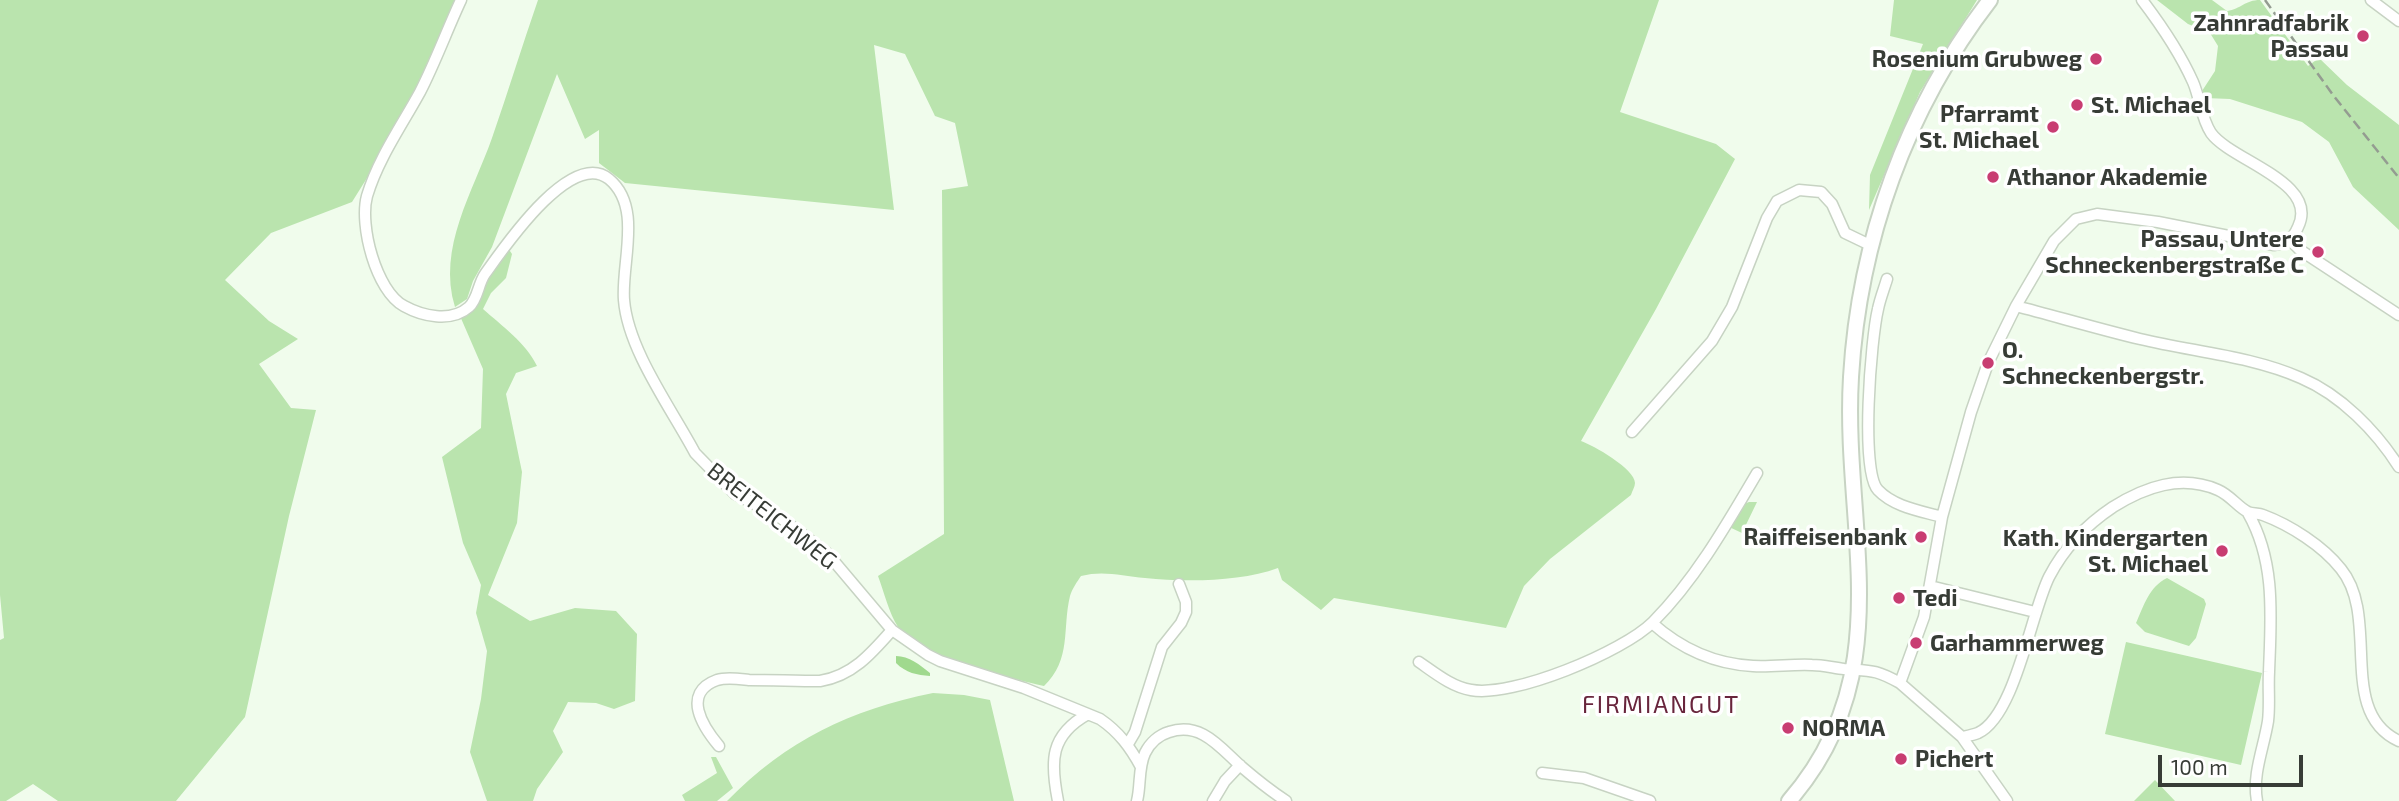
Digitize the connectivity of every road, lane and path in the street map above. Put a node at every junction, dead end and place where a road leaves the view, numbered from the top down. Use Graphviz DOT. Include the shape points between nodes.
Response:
graph roads {
  1 [pos="461,0"];
  2 [pos="1990,0"];
  3 [pos="2142,0"];
  4 [pos="2371,0"];
  5 [pos="2399,21"];
  6 [pos="2290,240"];
  7 [pos="1870,245"];
  8 [pos="1887,279"];
  9 [pos="2017,306"];
  10 [pos="2399,315"];
  11 [pos="1632,432"];
  12 [pos="2399,467"];
  13 [pos="1757,473"];
  14 [pos="2248,513"];
  15 [pos="1942,517"];
  16 [pos="1179,584"];
  17 [pos="1930,586"];
  18 [pos="2035,612"];
  19 [pos="1652,623"];
  20 [pos="891,630"];
  21 [pos="1419,662"];
  22 [pos="1853,668"];
  23 [pos="1900,683"];
  24 [pos="1088,714"];
  25 [pos="1962,737"];
  26 [pos="2399,741"];
  27 [pos="1128,744"];
  28 [pos="719,746"];
  29 [pos="1240,765"];
  30 [pos="1141,766"];
  31 [pos="1542,774"];
  32 [pos="1058,801"];
  33 [pos="1137,801"];
  34 [pos="1213,801"];
  35 [pos="1286,801"];
  36 [pos="1650,801"];
  37 [pos="1789,801"];
  38 [pos="2007,801"];
  39 [pos="2257,801"];
  1 -- 20 [label="street, BREITEICHWEG" via="367,197 368,242 394,300 437,317 468,308 484,276 544,200 574,177 588,172 607,177 626,208 624,290 632,336 695,453 735,494 778,516 827,553"];
  2 -- 7 [label="street" via="1931,89 1907,140"];
  3 -- 6 [label="street" via="2185,67 2205,122 2216,138 2295,193 2302,214"];
  4 -- 5 [label="street"];
  6 -- 9 [label="street" via="2274,244 2097,214 2076,219 2054,241"];
  6 -- 10 [label="street"];
  7 -- 11 [label="street" via="1845,233 1821,192 1799,190 1777,201 1712,341"];
  7 -- 22 [label="street" via="1851,379 1860,582"];
  8 -- 15 [label="street" via="1870,359 1872,473 1876,488 1890,500"];
  9 -- 12 [label="street" via="2272,367 2304,379 2354,414"];
  9 -- 15 [label="street" via="1988,363"];
  13 -- 19 [label="street" via="1691,575"];
  14 -- 18 [label="street" via="2226,495 2203,485 2176,482 2136,493 2098,518 2069,545 2049,576"];
  14 -- 26 [label="street" via="2262,514 2298,534 2343,571 2359,610 2369,712 2383,732"];
  14 -- 39 [label="street" via="2264,553 2272,619 2268,721 2258,766"];
  15 -- 17 [label="street"];
  16 -- 27 [label="street" via="1186,612 1162,647"];
  17 -- 18 [label="street"];
  17 -- 23 [label="street"];
  18 -- 25 [label="street" via="2021,662 1996,717 1978,733"];
  19 -- 21 [label="street" via="1588,661 1502,689 1469,690"];
  19 -- 22 [label="street" via="1671,640 1718,661"];
  20 -- 24 [label="street, BREITEICHWEG" via="940,661"];
  20 -- 28 [label="street" via="858,666 831,679 720,679 704,688 697,707 704,728"];
  22 -- 23 [label="street" via="1871,670"];
  22 -- 37 [label="street" via="1834,730"];
  23 -- 25 [label="street"];
  24 -- 27 [label="street, BREITEICHWEG" via="1113,728"];
  24 -- 32 [label="street" via="1066,730 1055,748"];
  25 -- 38 [label="street"];
  27 -- 30 [label="street, BREITEICHWEG"];
  29 -- 30 [label="street" via="1217,743 1199,732 1182,729 1153,741"];
  29 -- 34 [label="street"];
  29 -- 35 [label="street"];
  30 -- 33 [label="street"];
  31 -- 36 [label="street" via="1584,778"];
}
